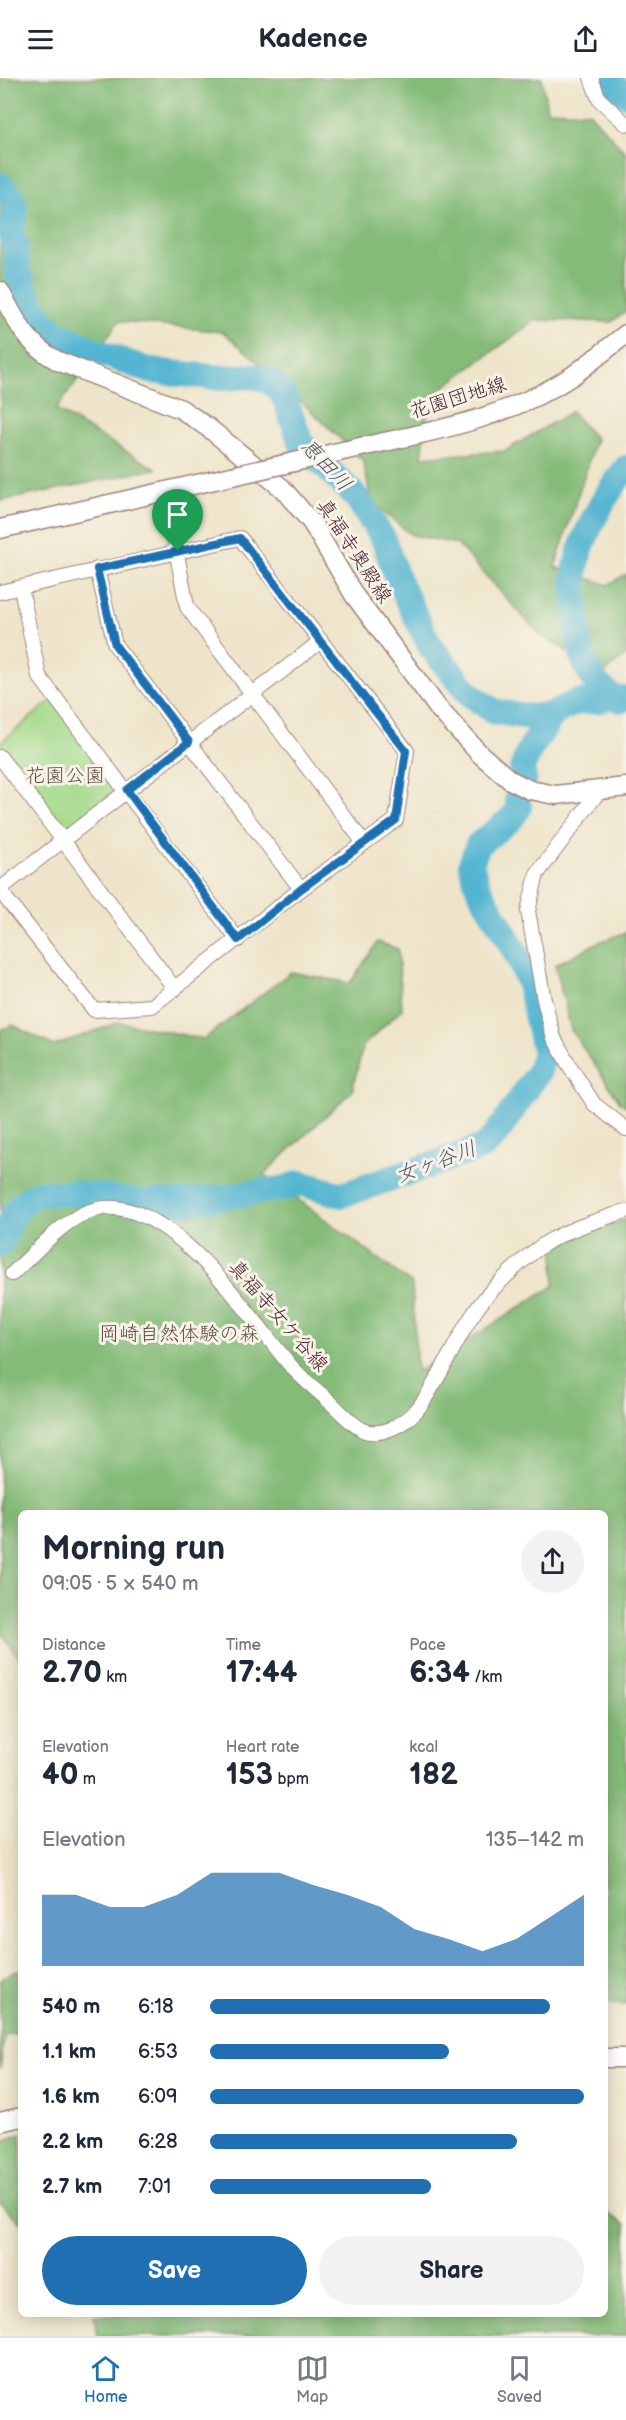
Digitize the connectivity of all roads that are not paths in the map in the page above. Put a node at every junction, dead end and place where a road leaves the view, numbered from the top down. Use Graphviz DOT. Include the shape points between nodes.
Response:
graph roads {
  1 [pos="591,78"];
  2 [pos="626,124"];
  3 [pos="0,291"];
  4 [pos="626,334"];
  5 [pos="165,491"];
  6 [pos="0,529"];
  7 [pos="178,551"];
  8 [pos="97,569"];
  9 [pos="21,588"];
  10 [pos="0,592"];
  11 [pos="321,641"];
  12 [pos="253,694"];
  13 [pos="189,742"];
  14 [pos="0,758"];
  15 [pos="626,787"];
  16 [pos="127,790"];
  17 [pos="600,790"];
  18 [pos="62,840"];
  19 [pos="364,843"];
  20 [pos="301,889"];
  21 [pos="0,890"];
  22 [pos="238,940"];
  23 [pos="175,989"];
  24 [pos="626,1128"];
  25 [pos="626,1211"];
  26 [pos="12,1274"];
  27 [pos="608,2058"];
  28 [pos="626,2058"];
  29 [pos="18,2118"];
  30 [pos="0,2122"];
  1 -- 2 [label="street" via="599,99"];
  3 -- 17 [label="street, 真福寺奥殿線" via="26,336 41,352 181,409 282,488 312,523 354,595 438,708 498,771 519,786 544,794"];
  4 -- 5 [label="street, 花園団地線, bridge" via="571,376 486,418"];
  5 -- 6 [label="street"];
  5 -- 7 [label="street"];
  7 -- 8 [label="street"];
  7 -- 11 [label="street" via="240,538"];
  7 -- 12 [label="street" via="187,607"];
  8 -- 9 [label="street"];
  8 -- 13 [label="street" via="115,645"];
  9 -- 10 [label="street"];
  9 -- 16 [label="street" via="39,676"];
  11 -- 12 [label="street"];
  11 -- 19 [label="street" via="406,751 396,820"];
  12 -- 13 [label="street"];
  12 -- 19 [label="street"];
  13 -- 16 [label="street"];
  13 -- 20 [label="street"];
  14 -- 18 [label="street"];
  15 -- 17 [label="street, 真福寺奥殿線"];
  16 -- 18 [label="street"];
  16 -- 22 [label="street"];
  17 -- 24 [label="street" via="537,874 528,911 554,1038 594,1104"];
  18 -- 21 [label="street"];
  18 -- 23 [label="street"];
  19 -- 20 [label="street"];
  20 -- 22 [label="street"];
  21 -- 23 [label="street" via="94,1010 152,1006"];
  22 -- 23 [label="street"];
  25 -- 26 [label="street, 真福寺女ケ谷線" via="569,1231 517,1265 470,1319 419,1407 405,1421 386,1431 364,1430 340,1411 292,1368 199,1254 167,1229 134,1213 110,1208 84,1213"];
  27 -- 28 [label="street"];
  29 -- 30 [label="street"];
}
